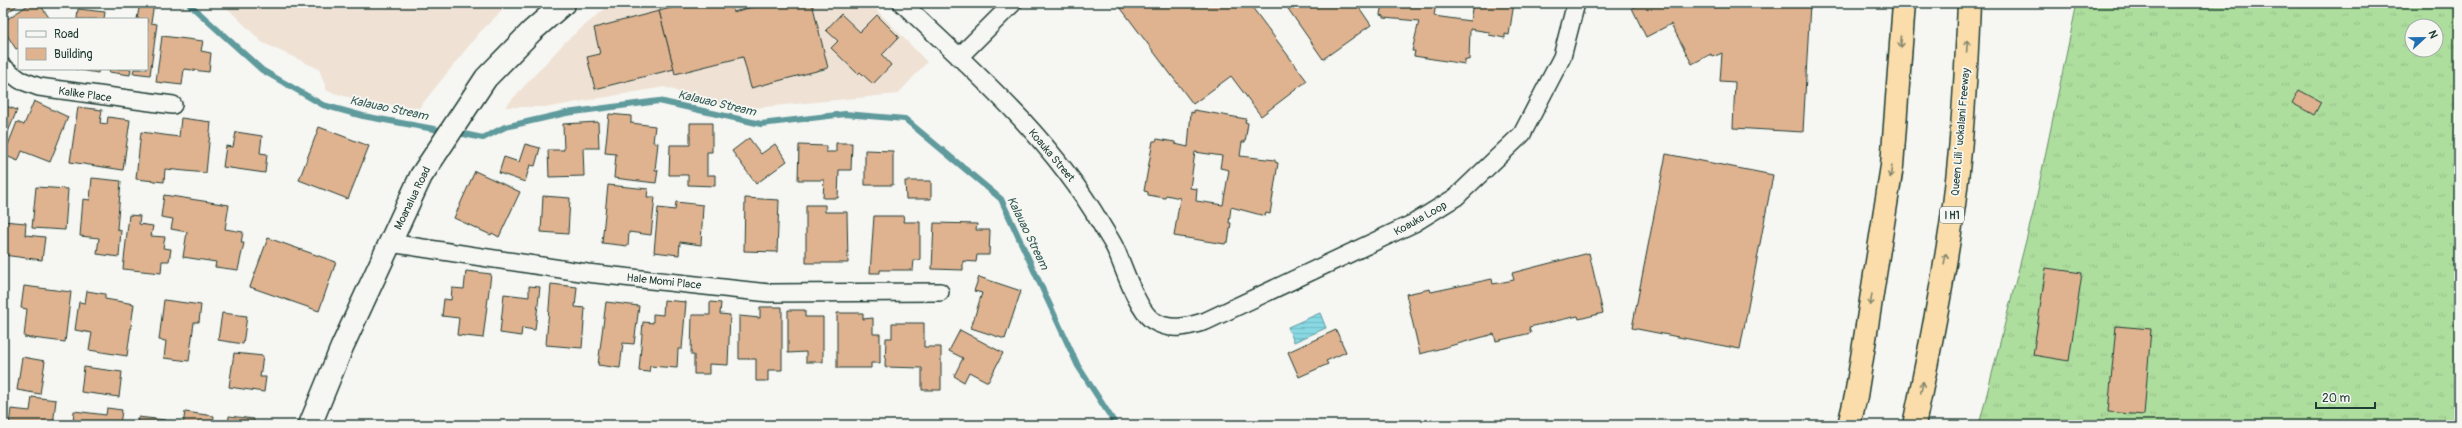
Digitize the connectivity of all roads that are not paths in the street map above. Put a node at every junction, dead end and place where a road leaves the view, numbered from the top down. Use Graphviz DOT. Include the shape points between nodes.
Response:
graph roads {
  1 [pos="564,3"];
  2 [pos="902,3"];
  3 [pos="1013,3"];
  4 [pos="1576,3"];
  5 [pos="1904,3"];
  6 [pos="1969,3"];
  7 [pos="959,57"];
  8 [pos="3,67"];
  9 [pos="173,106"];
  10 [pos="390,243"];
  11 [pos="940,292"];
  12 [pos="1169,328"];
  13 [pos="310,425"];
  14 [pos="1849,425"];
  15 [pos="1914,425"];
  1 -- 10 [label="main road, Moanalua Road" via="486,78 421,176"];
  2 -- 7 [label="street, Koauka Street"];
  3 -- 7 [label="street"];
  4 -- 12 [label="street, Koauka Loop" via="1562,57 1522,134 1456,198 1414,223 1206,321"];
  5 -- 14 [label="highway, one-way" via="1892,166 1856,396"];
  15 -- 6 [label="highway, Queen Liliʻuokalani Freeway / I H1, one-way" via="1951,225"];
  7 -- 12 [label="street, Koauka Street" via="1042,141 1082,191 1115,249 1139,301 1151,319"];
  8 -- 9 [label="street, Kalike Place" via="20,80 38,87"];
  10 -- 11 [label="street, Hale Momi Place" via="587,273 769,293"];
  10 -- 13 [label="main road, Moanalua Road" via="342,347"];
}
